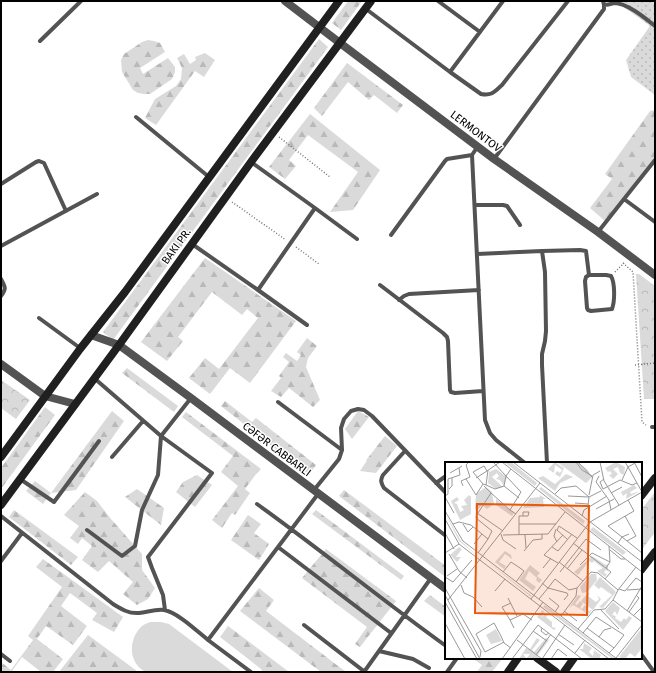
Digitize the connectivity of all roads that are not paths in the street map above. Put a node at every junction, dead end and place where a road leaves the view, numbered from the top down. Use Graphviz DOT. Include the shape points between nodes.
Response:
graph roads {
  1 [pos="81,1"];
  2 [pos="285,1"];
  3 [pos="339,1"];
  4 [pos="371,1"];
  5 [pos="438,1"];
  6 [pos="503,1"];
  7 [pos="568,1"];
  8 [pos="603,3"];
  9 [pos="366,9"];
  10 [pos="655,26"];
  11 [pos="320,27"];
  12 [pos="480,32"];
  13 [pos="40,41"];
  14 [pos="340,43"];
  15 [pos="450,72"];
  16 [pos="136,117"];
  17 [pos="478,146"];
  18 [pos="472,155"];
  19 [pos="494,159"];
  20 [pos="655,160"];
  21 [pos="251,162"];
  22 [pos="209,177"];
  23 [pos="1,184"];
  24 [pos="97,194"];
  25 [pos="624,199"];
  26 [pos="475,205"];
  27 [pos="315,208"];
  28 [pos="66,210"];
  29 [pos="655,222"];
  30 [pos="520,225"];
  31 [pos="598,232"];
  32 [pos="391,235"];
  33 [pos="357,239"];
  34 [pos="191,244"];
  35 [pos="1,246"];
  36 [pos="542,251"];
  37 [pos="477,254"];
  38 [pos="588,275"];
  39 [pos="655,275"];
  40 [pos="1,279"];
  41 [pos="380,285"];
  42 [pos="258,290"];
  43 [pos="479,290"];
  44 [pos="1,296"];
  45 [pos="399,300"];
  46 [pos="39,318"];
  47 [pos="307,325"];
  48 [pos="91,335"];
  49 [pos="119,346"];
  50 [pos="80,349"];
  51 [pos="1,364"];
  52 [pos="94,378"];
  53 [pos="483,391"];
  54 [pos="46,396"];
  55 [pos="191,398"];
  56 [pos="278,402"];
  57 [pos="75,404"];
  58 [pos="143,421"];
  59 [pos="161,436"];
  60 [pos="99,441"];
  61 [pos="342,450"];
  62 [pos="405,451"];
  63 [pos="1,457"];
  64 [pos="112,457"];
  65 [pos="524,462"];
  66 [pos="547,462"];
  67 [pos="445,477"];
  68 [pos="655,478"];
  69 [pos="20,479"];
  70 [pos="436,483"];
  71 [pos="316,492"];
  72 [pos="445,492"];
  73 [pos="642,495"];
  74 [pos="257,504"];
  75 [pos="1,505"];
  76 [pos="1,516"];
  77 [pos="292,529"];
  78 [pos="87,530"];
  79 [pos="22,533"];
  80 [pos="445,535"];
  81 [pos="278,548"];
  82 [pos="655,552"];
  83 [pos="1,561"];
  84 [pos="642,569"];
  85 [pos="431,578"];
  86 [pos="445,588"];
  87 [pos="165,610"];
  88 [pos="404,616"];
  89 [pos="304,625"];
  90 [pos="391,633"];
  91 [pos="208,640"];
  92 [pos="445,645"];
  93 [pos="379,651"];
  94 [pos="1,654"];
  95 [pos="642,655"];
  96 [pos="456,659"];
  97 [pos="517,659"];
  98 [pos="538,659"];
  99 [pos="573,659"];
  100 [pos="10,661"];
  101 [pos="652,666"];
  102 [pos="429,668"];
  103 [pos="251,672"];
  104 [pos="364,672"];
  105 [pos="447,672"];
  106 [pos="508,672"];
  107 [pos="556,672"];
  108 [pos="564,672"];
  109 [pos="654,672"];
  1 -- 13 [label="lane"];
  2 -- 11 [label="street, LERMONTOV"];
  3 -- 11 [label="street"];
  4 -- 9 [label="street"];
  5 -- 12 [label="lane"];
  6 -- 12 [label="lane"];
  7 -- 15 [label="lane" via="494,93 487,96 481,94"];
  8 -- 10 [label="lane" via="624,6"];
  8 -- 19 [label="lane" via="604,9"];
  9 -- 14 [label="street"];
  9 -- 15 [label="lane"];
  11 -- 14 [label="street, LERMONTOV"];
  11 -- 22 [label="street"];
  12 -- 15 [label="lane"];
  14 -- 17 [label="street, LERMONTOV"];
  14 -- 21 [label="street"];
  16 -- 22 [label="lane"];
  17 -- 18 [label="lane"];
  17 -- 19 [label="street, LERMONTOV"];
  18 -- 26 [label="lane"];
  18 -- 32 [label="lane" via="447,159"];
  19 -- 31 [label="street, LERMONTOV"];
  20 -- 25 [label="lane"];
  21 -- 27 [label="lane"];
  21 -- 34 [label="street"];
  22 -- 48 [label="street"];
  23 -- 28 [label="lane" via="36,162 44,162"];
  24 -- 28 [label="lane"];
  25 -- 29 [label="lane"];
  25 -- 31 [label="lane"];
  26 -- 30 [label="lane" via="507,206"];
  26 -- 37 [label="lane"];
  27 -- 33 [label="lane"];
  27 -- 42 [label="lane"];
  28 -- 35 [label="lane"];
  31 -- 39 [label="street, LERMONTOV"];
  34 -- 42 [label="lane"];
  34 -- 49 [label="street"];
  36 -- 37 [label="lane"];
  36 -- 38 [label="lane" via="585,250"];
  36 -- 66 [label="lane" via="546,331 542,365"];
  37 -- 43 [label="lane"];
  38 -- 38 [label="lane" via="611,276 614,304 612,309 588,310 585,281"];
  40 -- 44 [label="lane" via="5,291"];
  41 -- 45 [label="lane"];
  42 -- 47 [label="lane"];
  43 -- 45 [label="lane" via="409,294"];
  43 -- 53 [label="lane"];
  45 -- 53 [label="lane" via="447,337 451,392"];
  46 -- 50 [label="lane"];
  48 -- 49 [label="street"];
  48 -- 50 [label="street"];
  49 -- 52 [label="street"];
  49 -- 55 [label="street"];
  50 -- 54 [label="street"];
  51 -- 54 [label="street"];
  52 -- 57 [label="street"];
  52 -- 58 [label="lane"];
  53 -- 65 [label="lane" via="485,420 490,433"];
  54 -- 57 [label="street"];
  54 -- 63 [label="street"];
  55 -- 59 [label="lane"];
  55 -- 71 [label="street"];
  56 -- 61 [label="lane"];
  57 -- 69 [label="street"];
  58 -- 59 [label="lane"];
  58 -- 64 [label="lane"];
  59 -- 78 [label="lane" via="158,475 142,510 135,546 122,556"];
  59 -- 87 [label="lane" via="212,473 148,557 163,595"];
  60 -- 69 [label="lane" via="54,502"];
  61 -- 62 [label="lane" via="341,428 344,419 351,411 358,409 372,416"];
  61 -- 71 [label="lane"];
  62 -- 70 [label="lane"];
  62 -- 80 [label="lane" via="383,475 381,483"];
  67 -- 70 [label="lane"];
  68 -- 73 [label="street"];
  69 -- 75 [label="street"];
  70 -- 72 [label="lane"];
  71 -- 77 [label="lane"];
  71 -- 85 [label="street"];
  74 -- 77 [label="lane"];
  76 -- 79 [label="lane"];
  77 -- 81 [label="lane"];
  77 -- 88 [label="lane"];
  79 -- 83 [label="lane"];
  79 -- 87 [label="lane" via="113,604 126,611 138,614"];
  81 -- 90 [label="lane"];
  81 -- 91 [label="lane"];
  82 -- 84 [label="street"];
  85 -- 86 [label="street"];
  85 -- 88 [label="lane"];
  87 -- 91 [label="lane" via="177,615"];
  88 -- 90 [label="lane"];
  88 -- 92 [label="lane"];
  89 -- 104 [label="lane"];
  90 -- 93 [label="lane"];
  91 -- 103 [label="lane"];
  93 -- 102 [label="lane" via="413,659"];
  93 -- 104 [label="lane"];
  94 -- 100 [label="lane"];
  95 -- 101 [label="lane"];
  96 -- 105 [label="lane"];
  97 -- 106 [label="street"];
  98 -- 107 [label="street"];
  99 -- 108 [label="street"];
  101 -- 109 [label="lane"];
}
